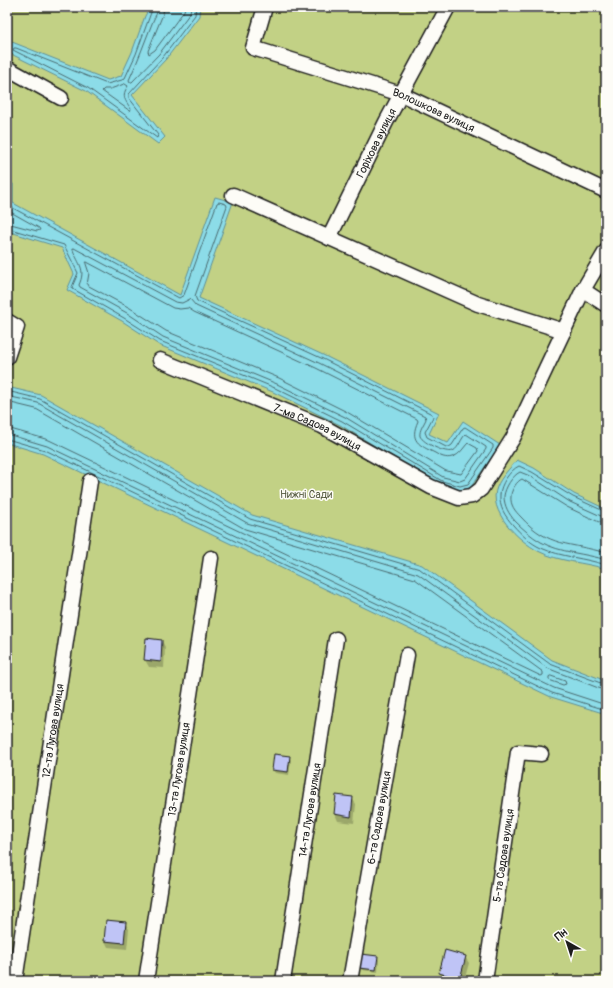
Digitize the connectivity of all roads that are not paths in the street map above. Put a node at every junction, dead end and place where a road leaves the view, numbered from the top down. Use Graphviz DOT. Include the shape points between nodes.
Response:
graph roads {
  1 [pos="265,7"];
  2 [pos="448,7"];
  3 [pos="7,68"];
  4 [pos="401,94"];
  5 [pos="61,98"];
  6 [pos="606,191"];
  7 [pos="233,195"];
  8 [pos="329,238"];
  9 [pos="606,251"];
  10 [pos="583,290"];
  11 [pos="606,305"];
  12 [pos="7,321"];
  13 [pos="564,331"];
  14 [pos="7,358"];
  15 [pos="160,360"];
  16 [pos="90,481"];
  17 [pos="211,558"];
  18 [pos="336,639"];
  19 [pos="407,654"];
  20 [pos="541,754"];
  21 [pos="15,981"];
  22 [pos="146,981"];
  23 [pos="283,981"];
  24 [pos="350,981"];
  25 [pos="485,981"];
  1 -- 4 [label="street, Волошкова вулиця" via="253,48"];
  2 -- 4 [label="street, Горіхова вулиця"];
  3 -- 5 [label="street"];
  4 -- 6 [label="street, Волошкова вулиця"];
  4 -- 8 [label="street, Горіхова вулиця"];
  7 -- 8 [label="street"];
  8 -- 13 [label="street" via="478,304"];
  9 -- 10 [label="street"];
  10 -- 11 [label="street"];
  10 -- 13 [label="street"];
  12 -- 14 [label="street" via="17,327"];
  13 -- 15 [label="street, 7-ма Садова вулиця" via="513,438 481,489 472,496 459,498 431,487 322,426"];
  16 -- 21 [label="street, 12-та Лугова вулиця"];
  17 -- 22 [label="street, 13-та Лугова вулиця"];
  18 -- 23 [label="street, 14-та Лугова вулиця"];
  19 -- 24 [label="street, 6-та Садова вулиця"];
  20 -- 25 [label="street, 5-та Садова вулиця" via="518,752"];
}
